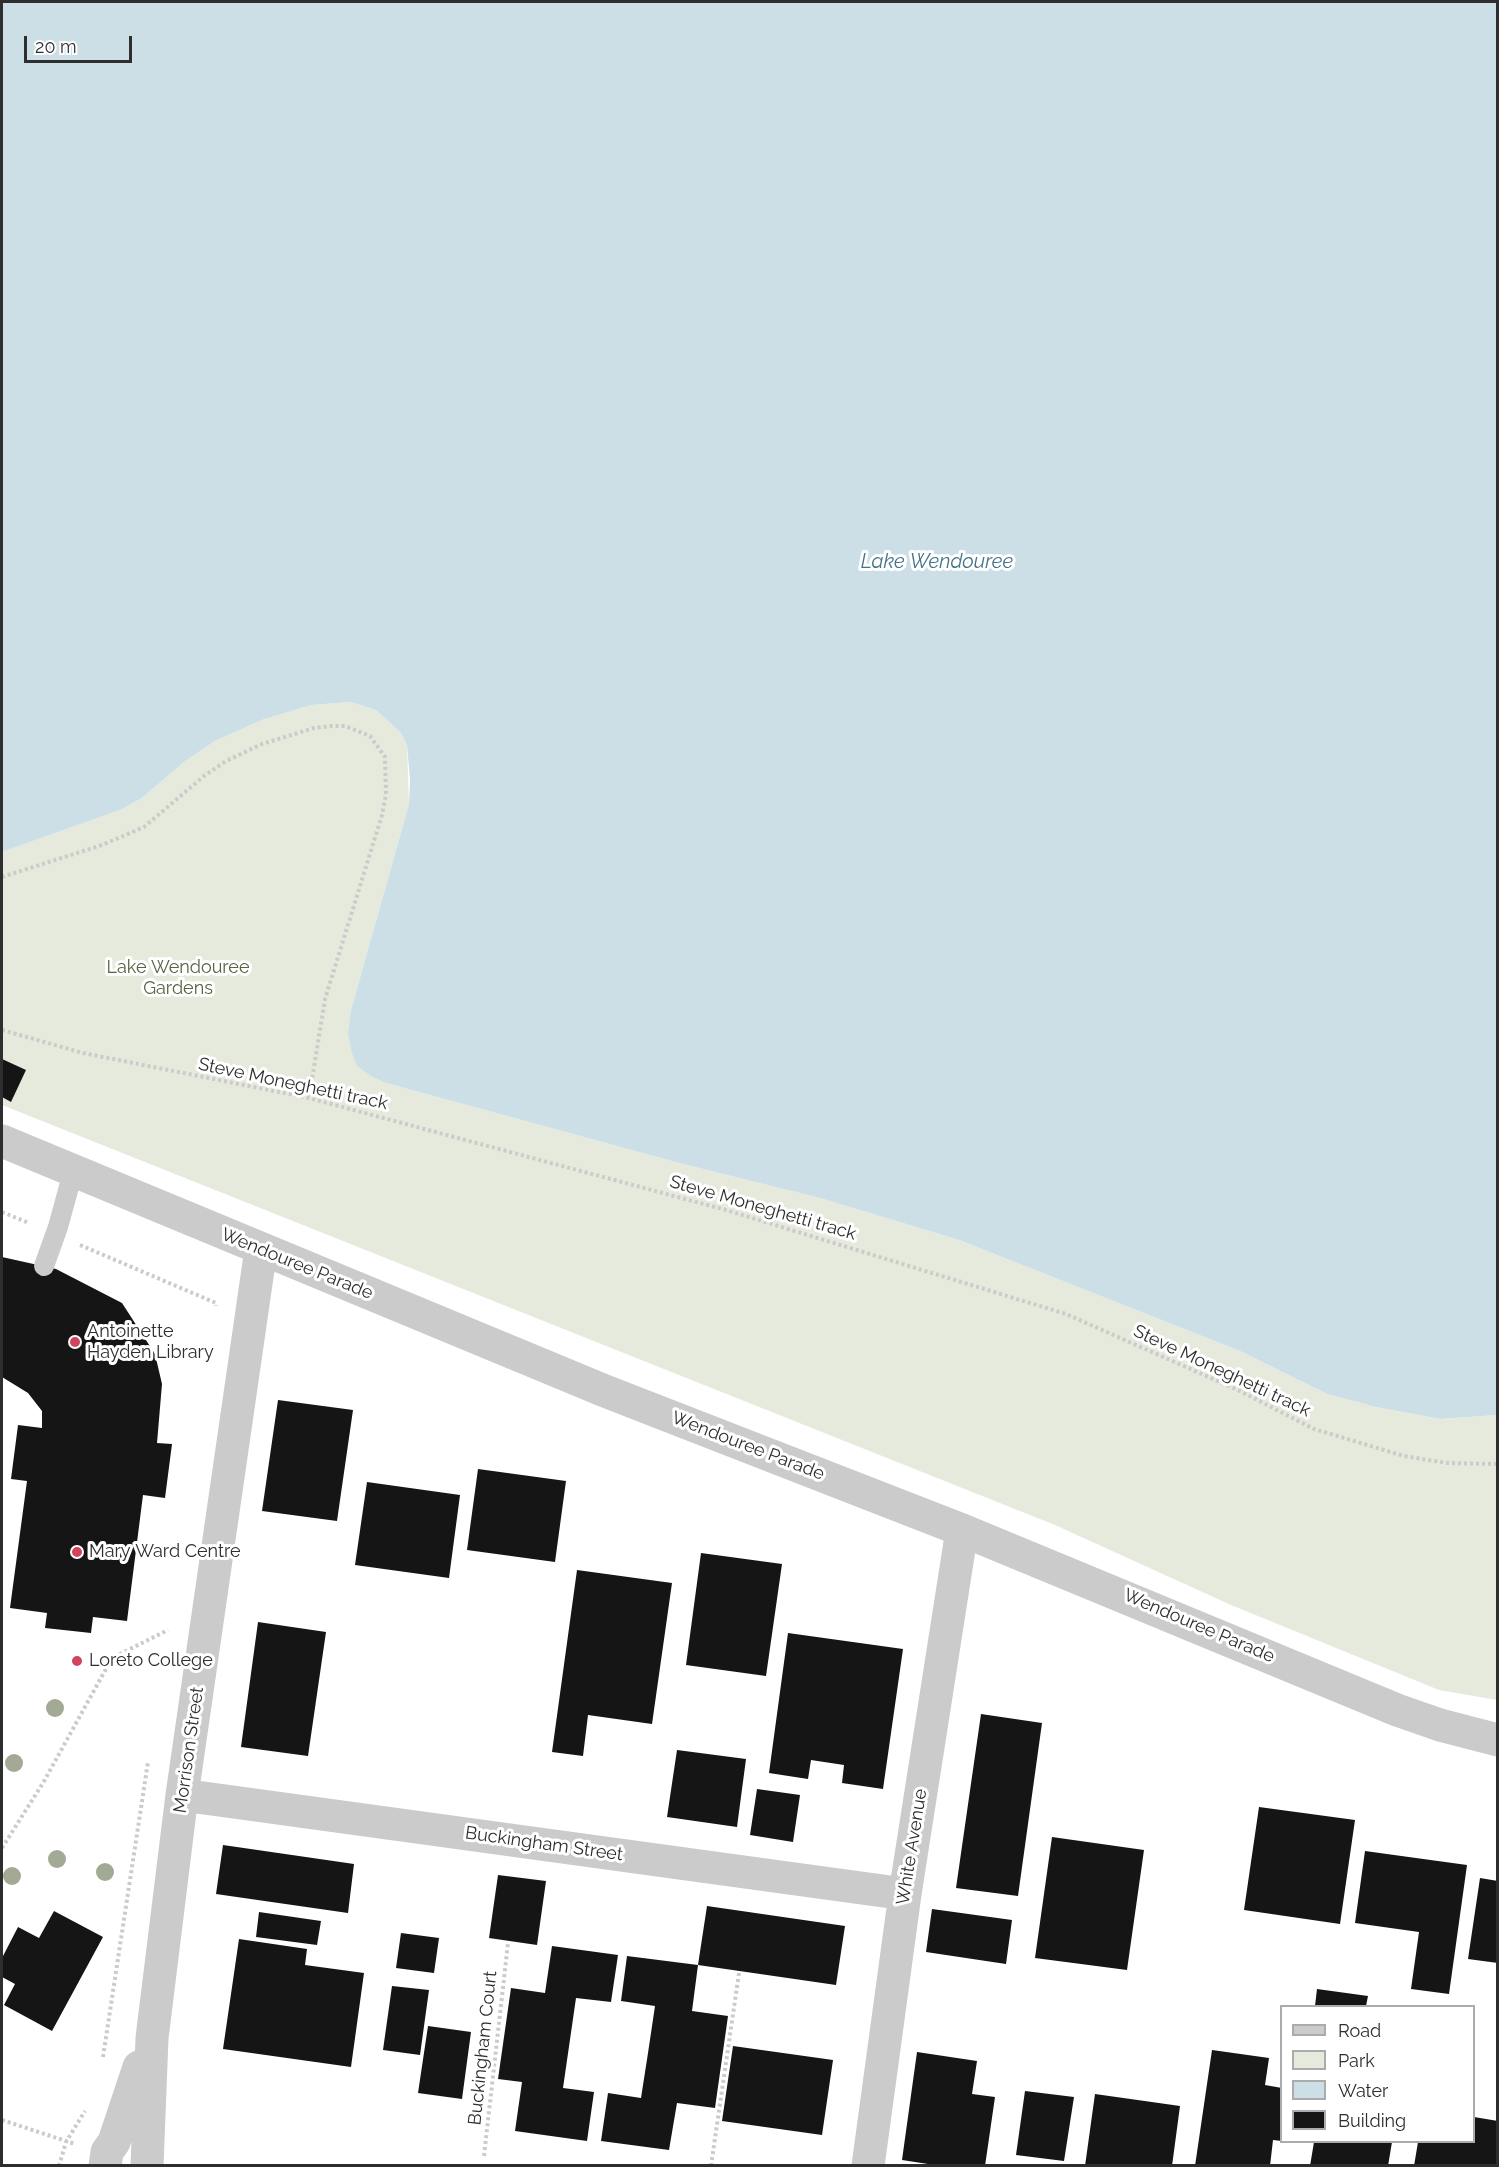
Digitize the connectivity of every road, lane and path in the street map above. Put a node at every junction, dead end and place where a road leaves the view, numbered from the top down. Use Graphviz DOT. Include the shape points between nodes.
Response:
graph roads {
  1 [pos="2,877"];
  2 [pos="2,1030"];
  3 [pos="309,1098"];
  4 [pos="2,1141"];
  5 [pos="73,1172"];
  6 [pos="2,1212"];
  7 [pos="56,1234"];
  8 [pos="261,1249"];
  9 [pos="44,1266"];
  10 [pos="216,1304"];
  11 [pos="1497,1464"];
  12 [pos="962,1530"];
  13 [pos="168,1630"];
  14 [pos="1440,1725"];
  15 [pos="1497,1740"];
  16 [pos="1497,1757"];
  17 [pos="144,1792"];
  18 [pos="182,1795"];
  19 [pos="2,1848"];
  20 [pos="905,1894"];
  21 [pos="508,1943"];
  22 [pos="739,1973"];
  23 [pos="152,2038"];
  24 [pos="101,2069"];
  25 [pos="91,2102"];
  26 [pos="2,2120"];
  27 [pos="66,2142"];
  28 [pos="484,2156"];
  29 [pos="59,2166"];
  30 [pos="105,2166"];
  31 [pos="147,2166"];
  32 [pos="711,2166"];
  33 [pos="868,2166"];
  1 -- 3 [label="path" via="102,845 144,827 204,776 262,744 332,726 345,726 370,736 385,757 386,794 326,999"];
  2 -- 3 [label="path, Steve Moneghetti track" via="83,1053"];
  3 -- 11 [label="path, Steve Moneghetti track" via="726,1210 1066,1314 1325,1433 1404,1456 1447,1463"];
  4 -- 5 [label="street, Wendouree Parade"];
  5 -- 7 [label="lane"];
  5 -- 8 [label="street, Wendouree Parade"];
  6 -- 7 [label="path"];
  7 -- 9 [label="lane"];
  7 -- 10 [label="path"];
  8 -- 12 [label="street, Wendouree Parade" via="605,1391"];
  8 -- 18 [label="street, Morrison Street"];
  12 -- 14 [label="street, Wendouree Parade"];
  12 -- 20 [label="street, White Avenue"];
  13 -- 19 [label="path" via="112,1658"];
  14 -- 15 [label="street, Wendouree Parade"];
  14 -- 16 [label="lane"];
  17 -- 24 [label="path"];
  18 -- 20 [label="street, Buckingham Street"];
  18 -- 23 [label="street, Morrison Street"];
  20 -- 33 [label="street, White Avenue"];
  21 -- 28 [label="path, Buckingham Court"];
  22 -- 32 [label="path"];
  23 -- 30 [label="street, Morrison Street"];
  23 -- 31 [label="street, Morrison Street"];
  25 -- 27 [label="path"];
  26 -- 27 [label="path"];
  27 -- 29 [label="path"];
}
